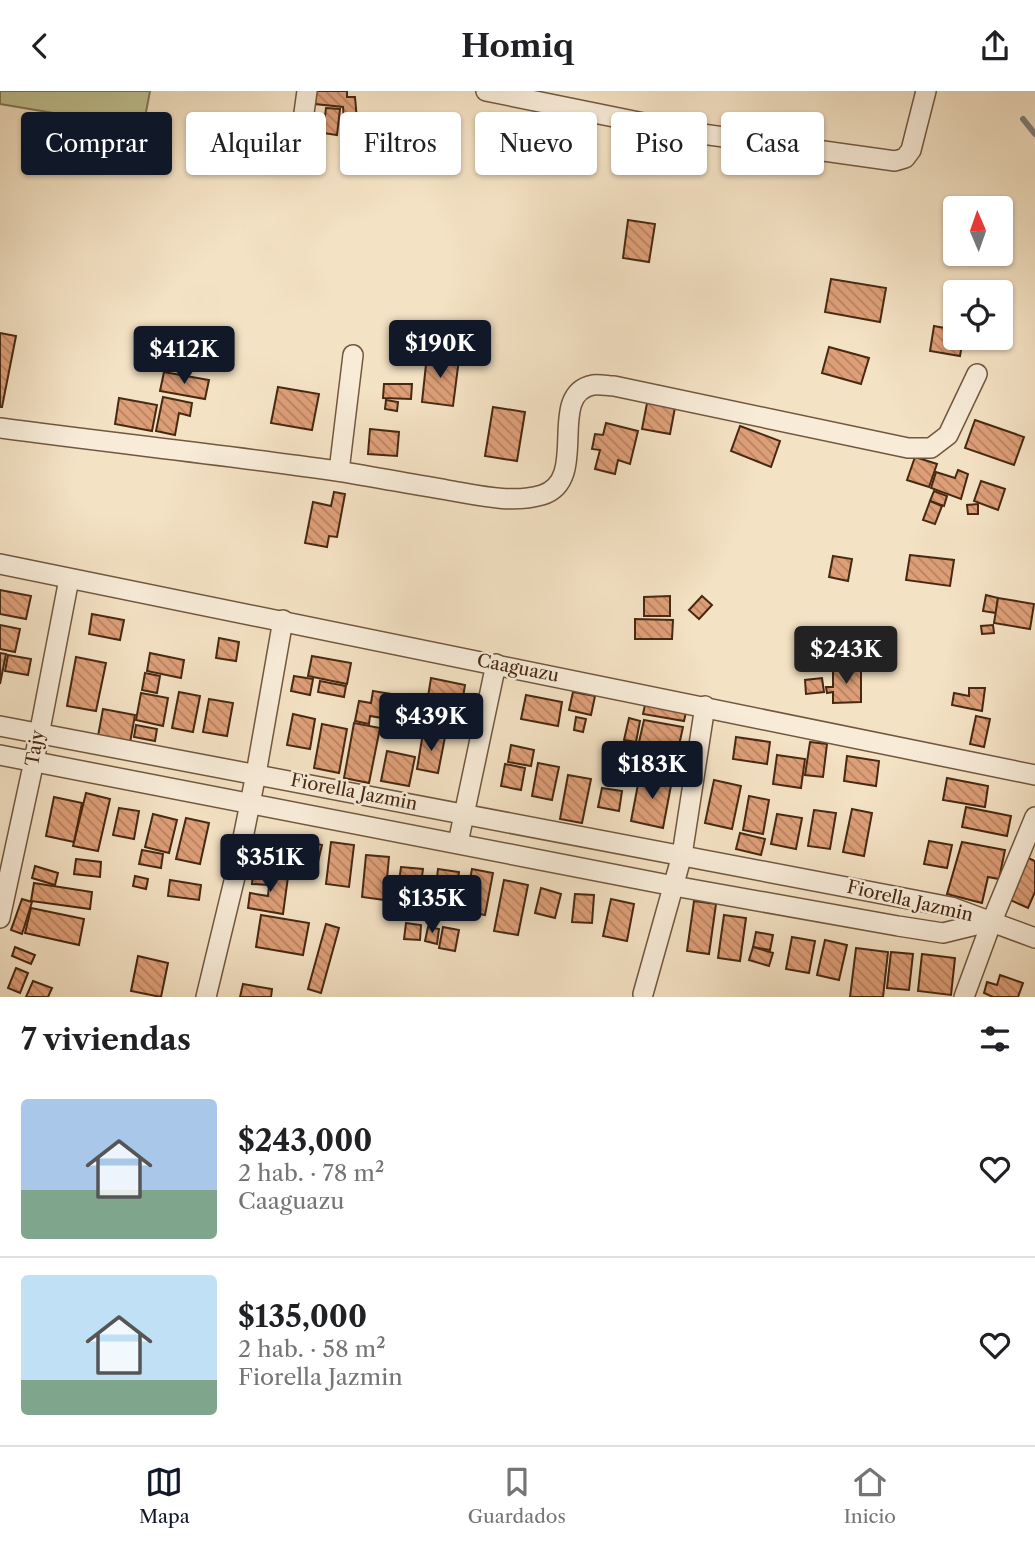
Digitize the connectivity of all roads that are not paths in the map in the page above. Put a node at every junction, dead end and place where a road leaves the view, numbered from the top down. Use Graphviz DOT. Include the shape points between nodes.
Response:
graph roads {
  1 [pos="307,91"];
  2 [pos="486,91"];
  3 [pos="926,91"];
  4 [pos="304,112"];
  5 [pos="353,355"];
  6 [pos="977,374"];
  7 [pos="0,428"];
  8 [pos="339,471"];
  9 [pos="0,564"];
  10 [pos="69,579"];
  11 [pos="283,621"];
  12 [pos="496,664"];
  13 [pos="705,706"];
  14 [pos="0,726"];
  15 [pos="37,733"];
  16 [pos="0,755"];
  17 [pos="34,761"];
  18 [pos="256,774"];
  19 [pos="1035,775"];
  20 [pos="250,803"];
  21 [pos="464,813"];
  22 [pos="1035,817"];
  23 [pos="458,843"];
  24 [pos="682,855"];
  25 [pos="674,886"];
  26 [pos="0,918"];
  27 [pos="992,921"];
  28 [pos="1035,938"];
  29 [pos="643,994"];
  30 [pos="206,997"];
  31 [pos="964,997"];
  1 -- 4 [label="street"];
  2 -- 3 [label="street" via="688,132 895,161 911,150"];
  5 -- 8 [label="street"];
  6 -- 8 [label="street" via="948,435 932,448 908,448 593,385 579,393 570,410 565,474 558,488 541,495 491,498"];
  7 -- 8 [label="street"];
  9 -- 10 [label="street, Caaguazu"];
  10 -- 11 [label="street, Caaguazu"];
  10 -- 15 [label="street, Tajy"];
  11 -- 12 [label="street, Caaguazu"];
  11 -- 18 [label="street"];
  12 -- 13 [label="street, Caaguazu"];
  12 -- 21 [label="street"];
  13 -- 19 [label="street, Caaguazu"];
  13 -- 24 [label="street"];
  14 -- 15 [label="street, Fiorella Jazmin"];
  15 -- 17 [label="street, Tajy"];
  15 -- 18 [label="street, Fiorella Jazmin"];
  16 -- 17 [label="street, Fiorella Jazmin"];
  17 -- 20 [label="street, Fiorella Jazmin"];
  17 -- 26 [label="street, Tajy"];
  18 -- 20 [label="street"];
  18 -- 21 [label="street, Fiorella Jazmin"];
  20 -- 23 [label="street, Fiorella Jazmin"];
  20 -- 30 [label="street"];
  21 -- 23 [label="street"];
  21 -- 24 [label="street, Fiorella Jazmin"];
  22 -- 27 [label="street"];
  23 -- 25 [label="street, Fiorella Jazmin"];
  24 -- 25 [label="street"];
  24 -- 27 [label="street, Fiorella Jazmin" via="951,907"];
  25 -- 27 [label="street, Fiorella Jazmin" via="943,933"];
  25 -- 29 [label="street"];
  27 -- 28 [label="street"];
  27 -- 31 [label="street"];
}
